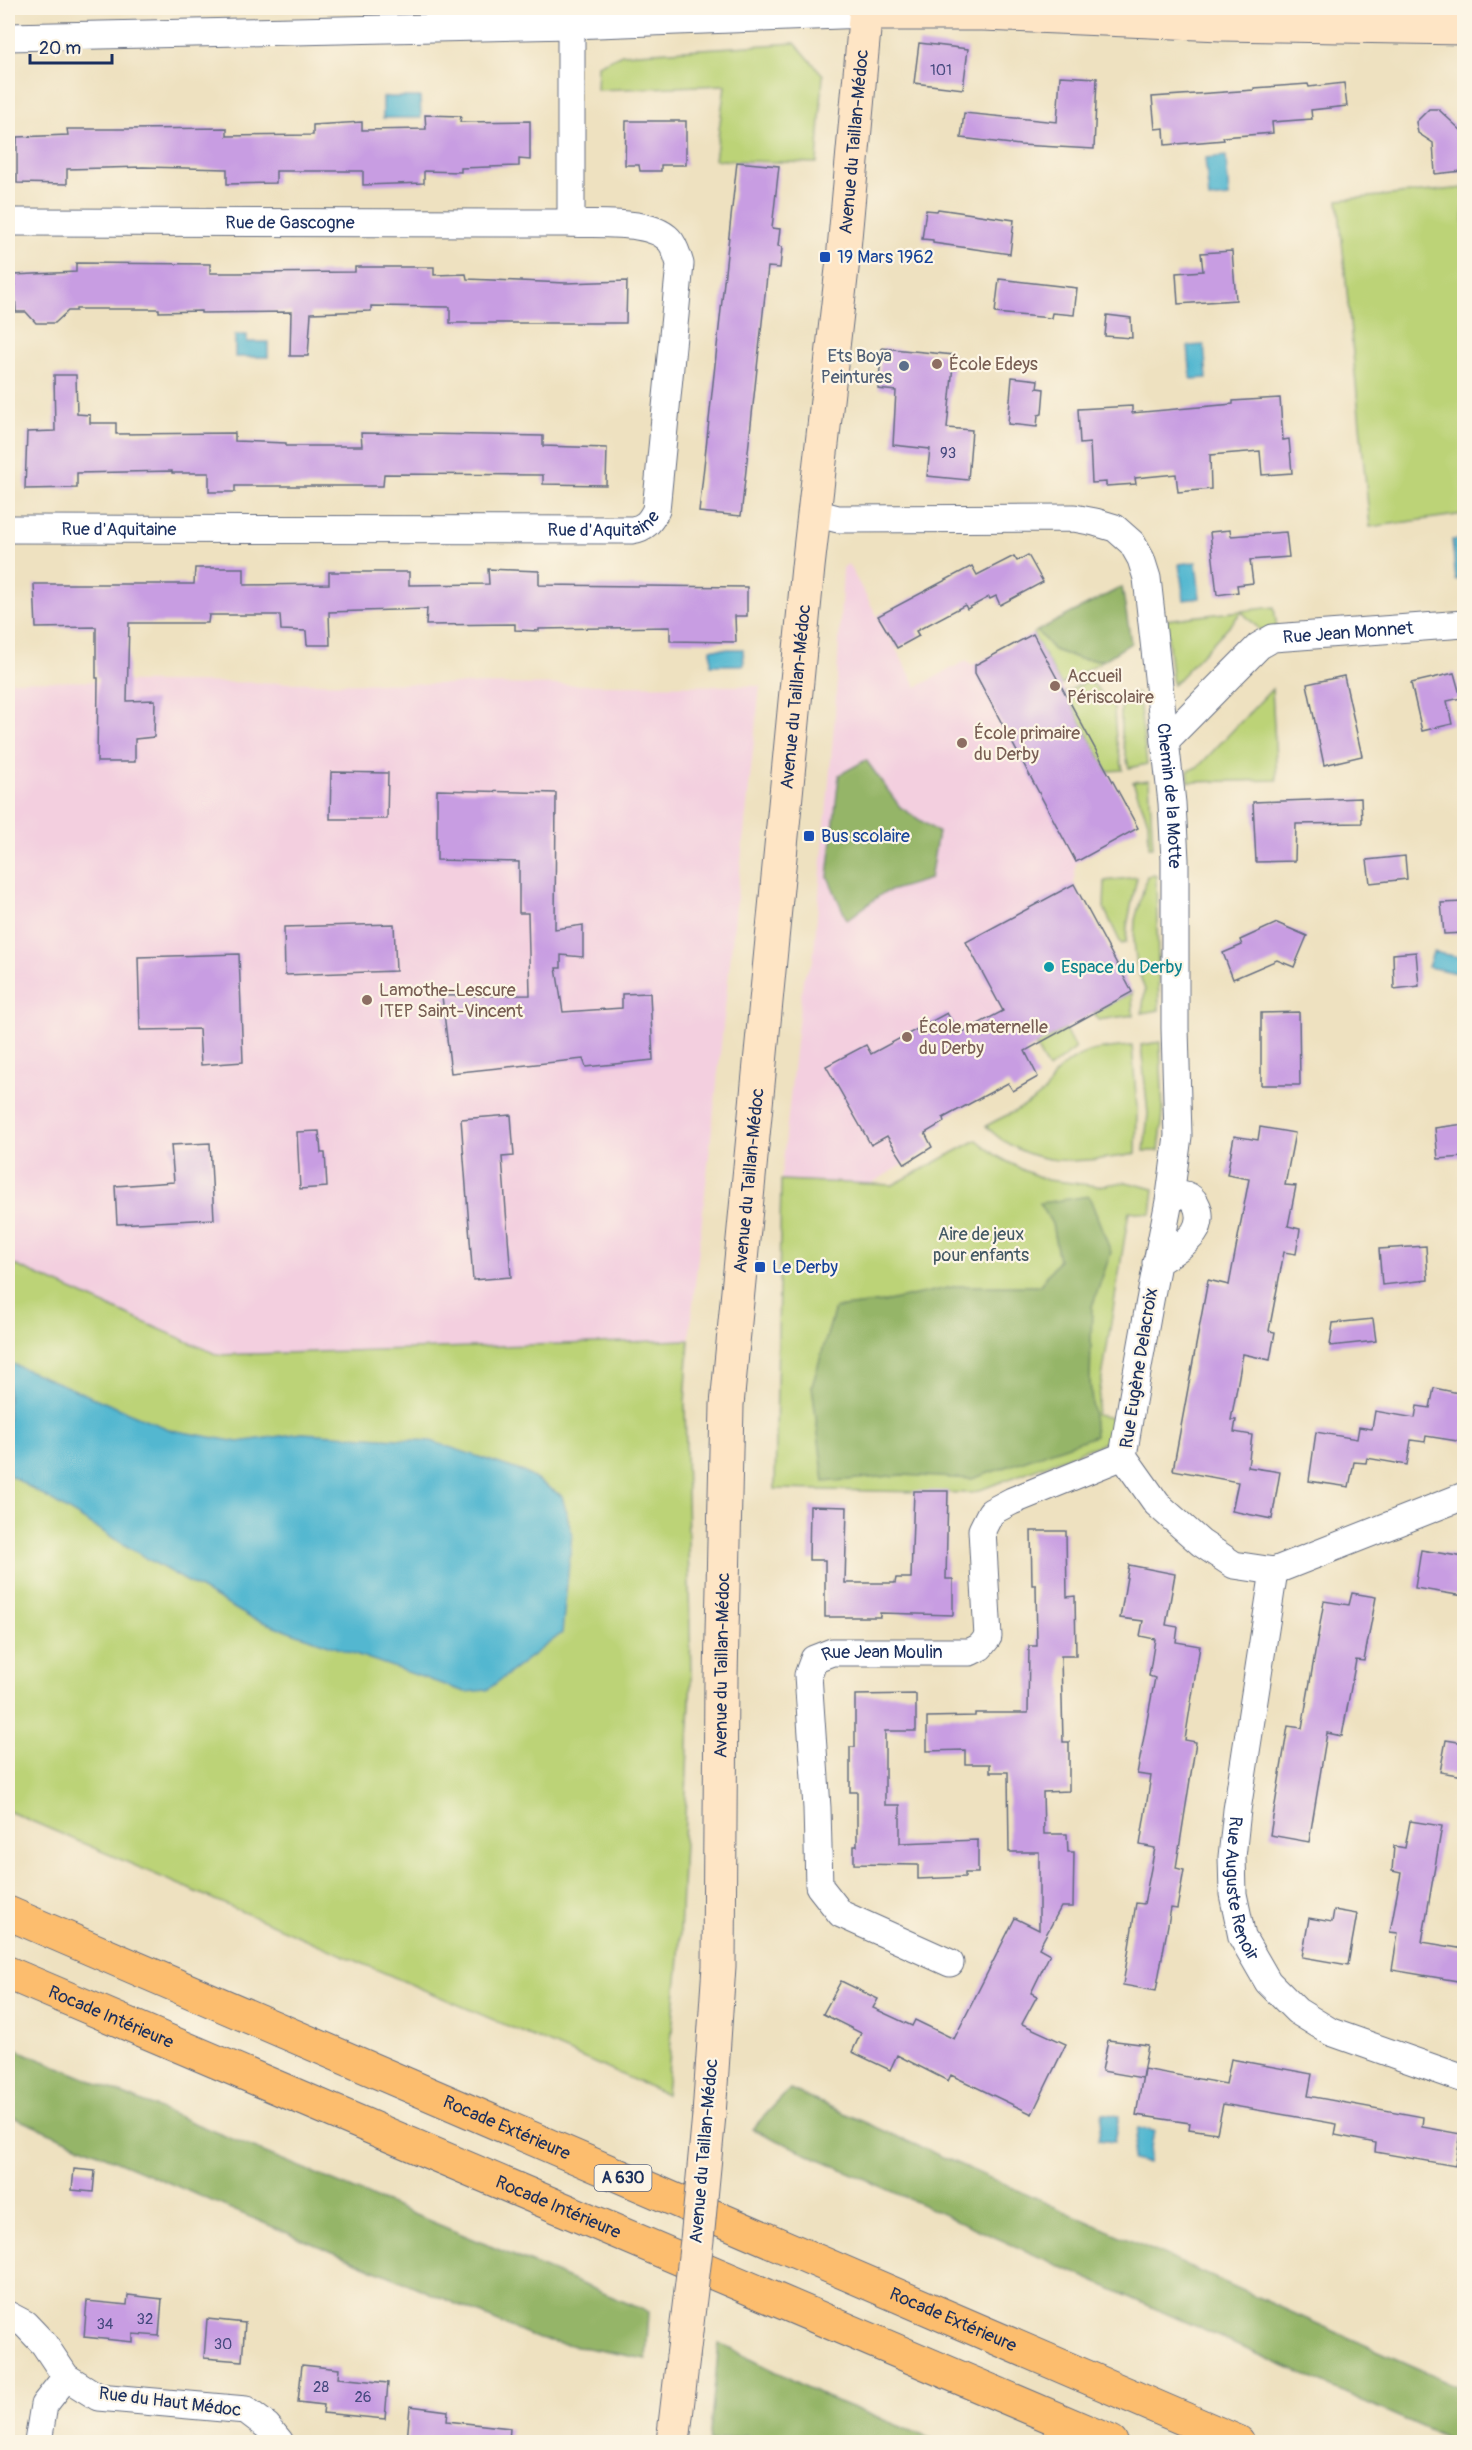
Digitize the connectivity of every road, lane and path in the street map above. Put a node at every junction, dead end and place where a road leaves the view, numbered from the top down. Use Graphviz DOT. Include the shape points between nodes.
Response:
graph roads {
  1 [pos="866,11"];
  2 [pos="571,25"];
  3 [pos="1464,28"];
  4 [pos="8,37"];
  5 [pos="8,222"];
  6 [pos="571,223"];
  7 [pos="815,513"];
  8 [pos="8,530"];
  9 [pos="1464,624"];
  10 [pos="1166,741"];
  11 [pos="1170,1196"];
  12 [pos="1123,1455"];
  13 [pos="1464,1496"];
  14 [pos="1274,1571"];
  15 [pos="8,1913"];
  16 [pos="950,1963"];
  17 [pos="8,1973"];
  18 [pos="1464,2079"];
  19 [pos="8,2315"];
  20 [pos="66,2377"];
  21 [pos="38,2442"];
  22 [pos="280,2442"];
  23 [pos="673,2442"];
  24 [pos="1111,2442"];
  25 [pos="1238,2442"];
  1 -- 2 [label="street"];
  1 -- 3 [label="street" via="1211,24"];
  1 -- 7 [label="street, Avenue du Taillan-Médoc" via="854,160"];
  2 -- 4 [label="street"];
  2 -- 6 [label="street"];
  5 -- 6 [label="street, Rue de Gascogne"];
  6 -- 8 [label="street, Rue d'Aquitaine" via="648,227 672,243 680,264 656,510 640,529"];
  7 -- 10 [label="street, Chemin de la Motte" via="838,519 1074,518 1115,528 1132,543 1146,578"];
  7 -- 23 [label="street, Avenue du Taillan-Médoc, bridge" via="727,1405 719,1966 697,2240"];
  9 -- 10 [label="street, Rue Jean Monnet" via="1273,638 1259,646"];
  10 -- 11 [label="street, Chemin de la Motte" via="1175,860 1178,1136"];
  11 -- 12 [label="street, Rue Eugène Delacroix" via="1176,1193 1192,1198 1200,1219 1186,1243 1156,1263"];
  12 -- 14 [label="street, Rue Eugène Delacroix" via="1157,1504 1201,1543 1234,1565"];
  12 -- 16 [label="street, Rue Jean Moulin" via="991,1512 982,1530 988,1637 980,1647 970,1652 832,1652 814,1659 808,1675 819,1886 841,1914"];
  13 -- 14 [label="street"];
  14 -- 18 [label="street, Rue Auguste Renoir" via="1232,1857 1233,1894 1242,1937 1268,1982 1297,2011 1331,2032"];
  15 -- 25 [label="highway, Rocade Extérieure / A 630"];
  17 -- 24 [label="highway, Rocade Intérieure"];
  19 -- 20 [label="street, Rue du Haut Médoc" via="25,2324 44,2344"];
  20 -- 21 [label="street" via="44,2405"];
  20 -- 22 [label="street, Rue du Haut Médoc" via="98,2397 246,2410"];
}
